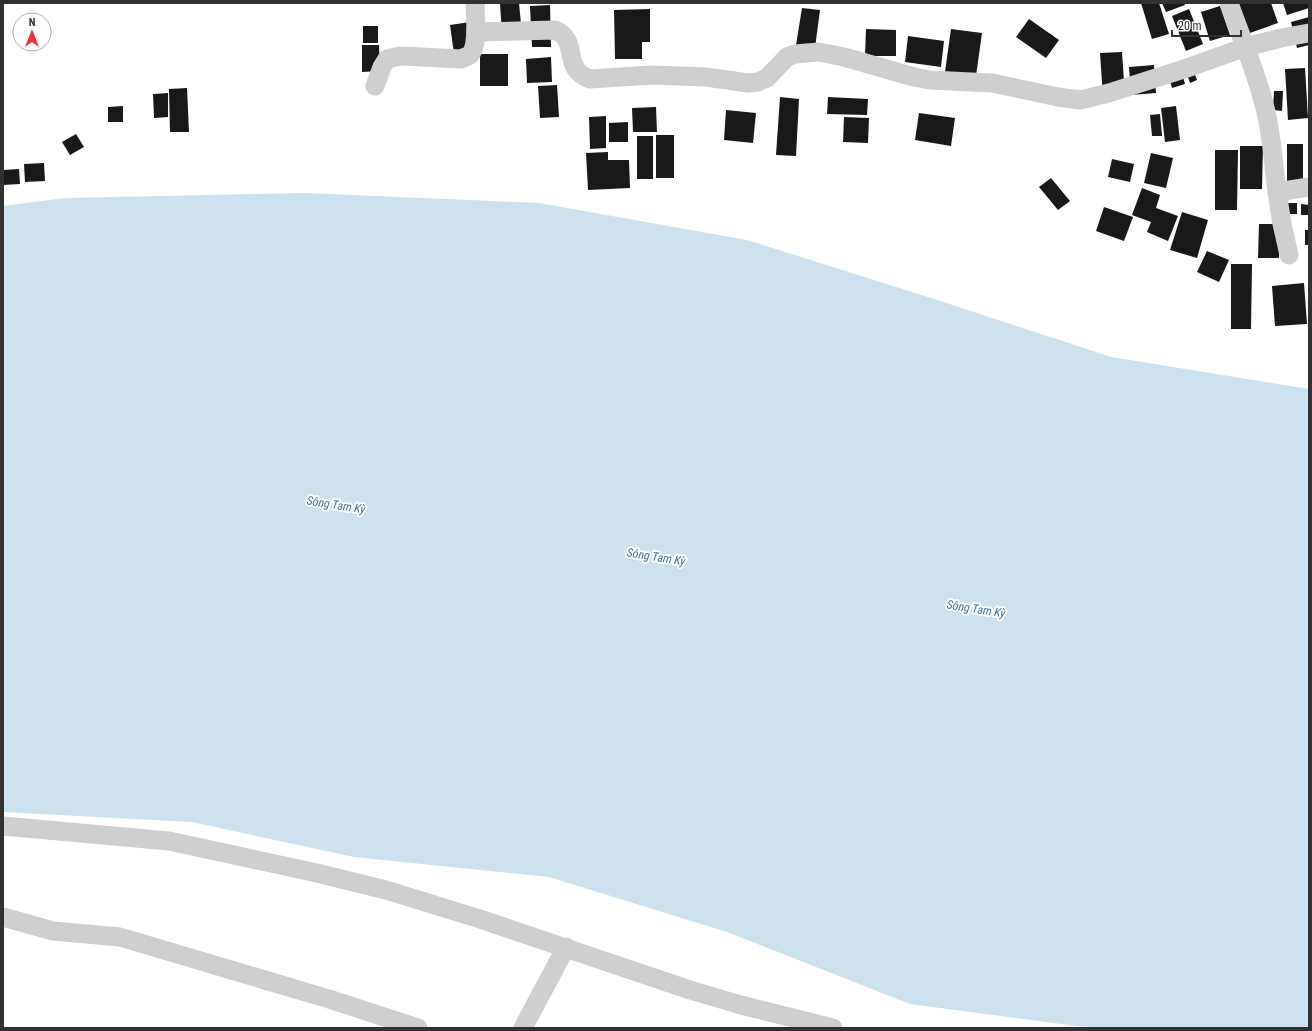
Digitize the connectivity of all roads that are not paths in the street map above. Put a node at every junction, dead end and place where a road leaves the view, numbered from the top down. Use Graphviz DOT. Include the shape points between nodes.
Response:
graph roads {
  1 [pos="475,3"];
  2 [pos="1229,3"];
  3 [pos="476,32"];
  4 [pos="1309,33"];
  5 [pos="1246,47"];
  6 [pos="375,86"];
  7 [pos="1309,187"];
  8 [pos="1277,192"];
  9 [pos="1288,255"];
  10 [pos="3,826"];
  11 [pos="3,917"];
  12 [pos="566,947"];
  13 [pos="418,1028"];
  14 [pos="523,1028"];
  15 [pos="833,1028"];
  1 -- 3 [label="street"];
  2 -- 5 [label="street"];
  3 -- 5 [label="street" via="555,30 563,33 570,48 572,64 577,72 590,79 652,75 758,82 767,78 787,57 819,52 930,80 992,83 1080,100 1109,93"];
  3 -- 6 [label="street" via="470,54 461,59 400,56 387,59"];
  4 -- 5 [label="street"];
  5 -- 8 [label="street" via="1269,127"];
  7 -- 8 [label="street"];
  8 -- 9 [label="street"];
  10 -- 12 [label="street" via="148,838 229,853 386,890"];
  11 -- 13 [label="street" via="53,932 120,937 322,996"];
  12 -- 14 [label="street"];
  12 -- 15 [label="street" via="690,990"];
}
